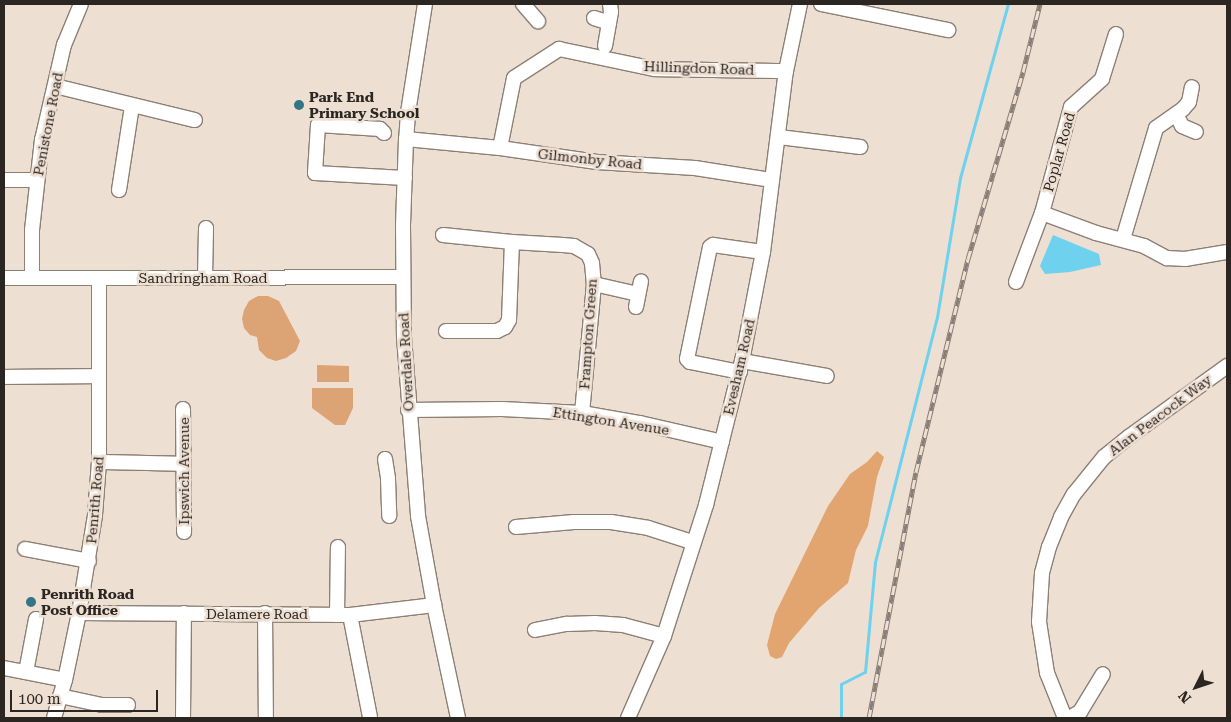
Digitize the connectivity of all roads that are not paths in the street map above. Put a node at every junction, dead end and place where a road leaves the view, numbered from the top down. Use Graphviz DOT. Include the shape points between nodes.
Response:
graph roads {
  1 [pos="81,4"];
  2 [pos="425,4"];
  3 [pos="522,4"];
  4 [pos="610,4"];
  5 [pos="800,4"];
  6 [pos="821,4"];
  7 [pos="594,18"];
  8 [pos="538,22"];
  9 [pos="609,23"];
  10 [pos="948,30"];
  11 [pos="1116,34"];
  12 [pos="605,46"];
  13 [pos="786,71"];
  14 [pos="54,86"];
  15 [pos="1192,87"];
  16 [pos="132,106"];
  17 [pos="1176,114"];
  18 [pos="195,120"];
  19 [pos="1196,132"];
  20 [pos="384,133"];
  21 [pos="779,136"];
  22 [pos="406,139"];
  23 [pos="860,147"];
  24 [pos="500,148"];
  25 [pos="405,178"];
  26 [pos="4,180"];
  27 [pos="36,180"];
  28 [pos="772,180"];
  29 [pos="119,190"];
  30 [pos="1042,213"];
  31 [pos="206,228"];
  32 [pos="443,235"];
  33 [pos="1123,239"];
  34 [pos="512,242"];
  35 [pos="763,252"];
  36 [pos="1227,252"];
  37 [pos="206,277"];
  38 [pos="403,277"];
  39 [pos="4,278"];
  40 [pos="32,278"];
  41 [pos="99,278"];
  42 [pos="1016,282"];
  43 [pos="594,284"];
  44 [pos="638,294"];
  45 [pos="446,331"];
  46 [pos="1227,366"];
  47 [pos="741,367"];
  48 [pos="99,376"];
  49 [pos="827,376"];
  50 [pos="4,377"];
  51 [pos="183,409"];
  52 [pos="408,410"];
  53 [pos="582,413"];
  54 [pos="722,442"];
  55 [pos="385,459"];
  56 [pos="99,462"];
  57 [pos="184,464"];
  58 [pos="389,516"];
  59 [pos="516,527"];
  60 [pos="184,532"];
  61 [pos="692,542"];
  62 [pos="338,547"];
  63 [pos="25,549"];
  64 [pos="89,561"];
  65 [pos="434,606"];
  66 [pos="79,613"];
  67 [pos="184,613"];
  68 [pos="265,613"];
  69 [pos="344,615"];
  70 [pos="36,619"];
  71 [pos="535,630"];
  72 [pos="664,636"];
  73 [pos="4,668"];
  74 [pos="26,672"];
  75 [pos="1103,674"];
  76 [pos="65,680"];
  77 [pos="60,696"];
  78 [pos="128,706"];
  79 [pos="370,717"];
  80 [pos="54,718"];
  81 [pos="183,718"];
  82 [pos="266,718"];
  83 [pos="458,718"];
  84 [pos="628,718"];
  85 [pos="1065,718"];
  86 [pos="1069,718"];
  1 -- 14 [label="street, Penistone Road" via="64,45"];
  2 -- 22 [label="street, Overdale Road"];
  3 -- 8 [label="street"];
  4 -- 9 [label="street"];
  5 -- 13 [label="street, Evesham Road"];
  6 -- 10 [label="street"];
  7 -- 9 [label="street"];
  9 -- 12 [label="street"];
  11 -- 30 [label="street, Poplar Road" via="1102,80 1071,107"];
  13 -- 21 [label="street, Evesham Road"];
  13 -- 24 [label="street, Hillingdon Road" via="654,69 559,49 514,78"];
  14 -- 16 [label="street"];
  14 -- 27 [label="street, Penistone Road"];
  15 -- 17 [label="street" via="1189,102"];
  16 -- 18 [label="street"];
  16 -- 29 [label="street"];
  17 -- 19 [label="street" via="1182,126"];
  17 -- 33 [label="street" via="1160,124 1153,134"];
  20 -- 25 [label="street" via="380,129 318,125 315,174"];
  21 -- 23 [label="street"];
  21 -- 28 [label="street, Evesham Road"];
  22 -- 24 [label="street, Gilmonby Road"];
  22 -- 25 [label="street, Overdale Road"];
  24 -- 28 [label="street, Gilmonby Road" via="597,162 695,168"];
  25 -- 38 [label="street, Overdale Road"];
  26 -- 27 [label="street"];
  27 -- 40 [label="street, Penistone Road"];
  28 -- 35 [label="street, Evesham Road"];
  30 -- 33 [label="street" via="1096,233"];
  30 -- 42 [label="street, Poplar Road"];
  31 -- 37 [label="street"];
  32 -- 34 [label="street, Frampton Green"];
  33 -- 36 [label="street" via="1167,258"];
  34 -- 43 [label="street, Frampton Green" via="564,245 582,250 592,263"];
  34 -- 45 [label="street" via="509,320 504,327 496,331"];
  35 -- 47 [label="street, Evesham Road"];
  35 -- 47 [label="street" via="713,244 710,247 687,359 690,362"];
  37 -- 38 [label="street, Sandringham Road"];
  37 -- 41 [label="street, Sandringham Road"];
  38 -- 52 [label="street, Overdale Road"];
  39 -- 40 [label="street, Sandringham Road"];
  40 -- 41 [label="street, Sandringham Road"];
  41 -- 48 [label="street, Penrith Road"];
  43 -- 44 [label="street"];
  43 -- 53 [label="street, Frampton Green"];
  46 -- 85 [label="street, Alan Peacock Way" via="1104,457 1074,494 1061,517 1042,573 1039,622 1047,673"];
  47 -- 49 [label="street"];
  47 -- 54 [label="street, Evesham Road"];
  48 -- 50 [label="street"];
  48 -- 56 [label="street, Penrith Road"];
  51 -- 57 [label="street, Ipswich Avenue"];
  52 -- 53 [label="street, Ettington Avenue" via="502,409"];
  52 -- 65 [label="street, Overdale Road" via="418,516"];
  53 -- 54 [label="street, Ettington Avenue"];
  54 -- 61 [label="street, Evesham Road" via="706,505"];
  55 -- 58 [label="street"];
  56 -- 57 [label="street"];
  56 -- 64 [label="street, Penrith Road"];
  57 -- 60 [label="street, Ipswich Avenue"];
  59 -- 61 [label="street" via="611,522 648,528"];
  61 -- 72 [label="street, Evesham Road"];
  62 -- 69 [label="street"];
  63 -- 64 [label="street"];
  64 -- 66 [label="street, Penrith Road"];
  65 -- 69 [label="street, Delamere Road"];
  65 -- 83 [label="street, Overdale Road"];
  66 -- 67 [label="street, Delamere Road"];
  66 -- 76 [label="street, Penrith Road"];
  67 -- 68 [label="street, Delamere Road"];
  67 -- 81 [label="street"];
  68 -- 69 [label="street, Delamere Road"];
  68 -- 82 [label="street"];
  69 -- 79 [label="street"];
  70 -- 74 [label="street"];
  71 -- 72 [label="street" via="595,622 623,625"];
  72 -- 84 [label="street, Evesham Road"];
  73 -- 74 [label="street"];
  74 -- 76 [label="street"];
  75 -- 86 [label="street" via="1080,712"];
  76 -- 77 [label="street, Penrith Road"];
  77 -- 78 [label="street" via="102,705"];
  77 -- 80 [label="street, Penrith Road"];
}
